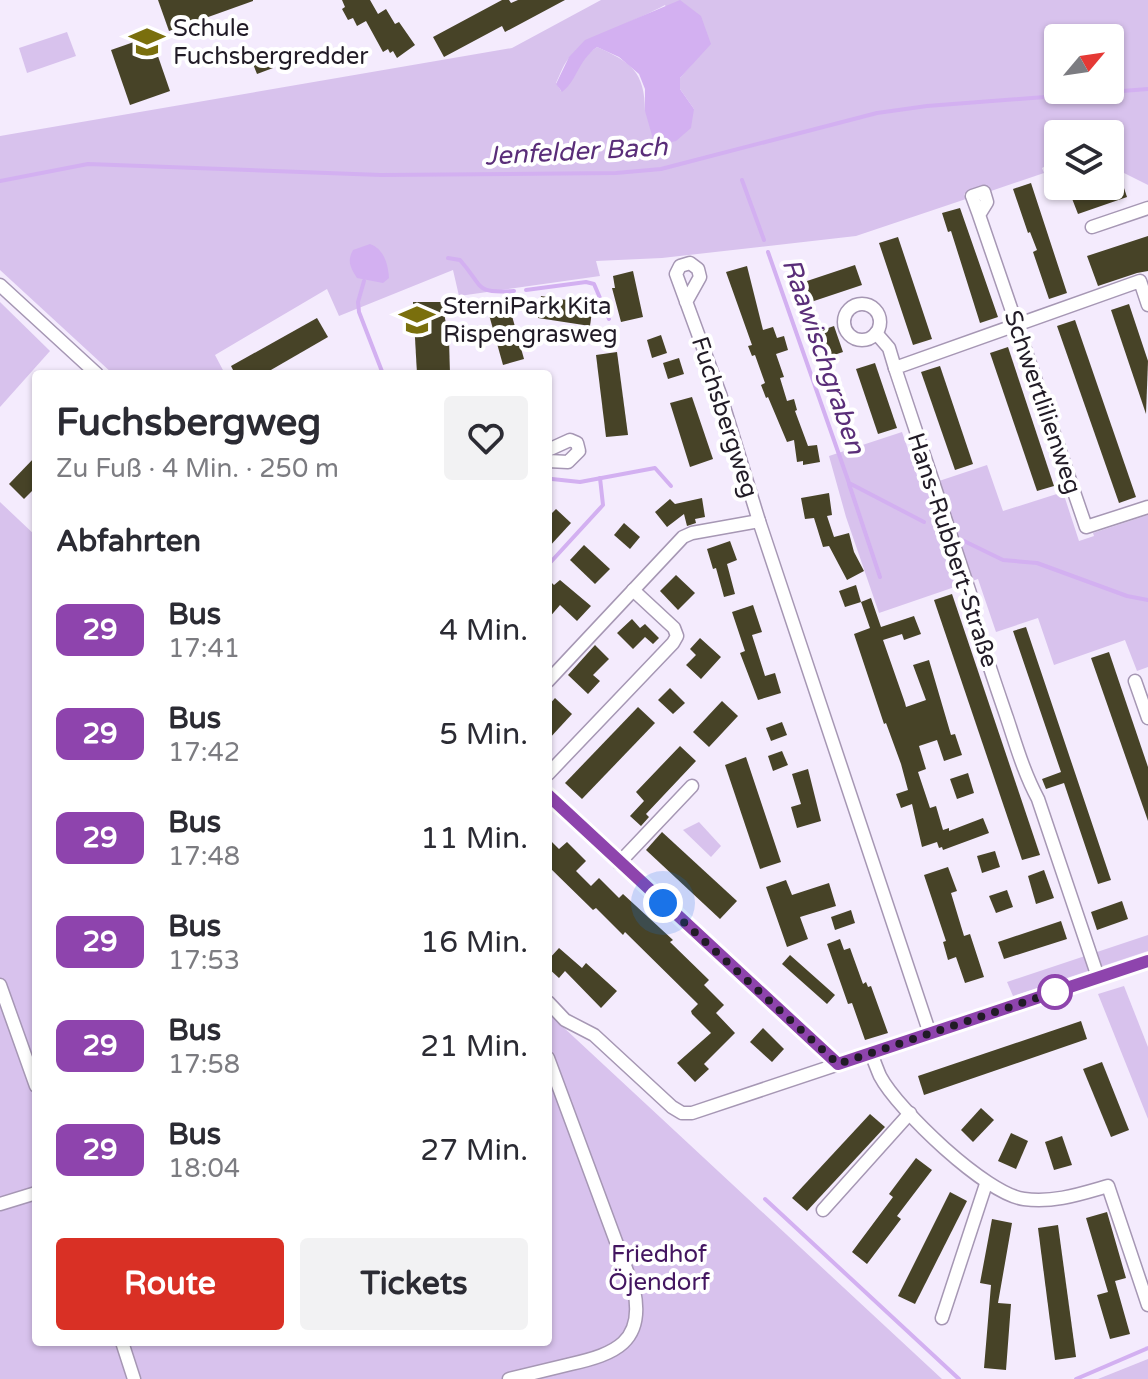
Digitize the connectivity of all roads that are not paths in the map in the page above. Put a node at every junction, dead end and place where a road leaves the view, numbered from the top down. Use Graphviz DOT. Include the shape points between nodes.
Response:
graph roads {
  1 [pos="1148,208"];
  2 [pos="979,215"];
  3 [pos="1092,227"];
  4 [pos="1144,280"];
  5 [pos="0,285"];
  6 [pos="686,302"];
  7 [pos="1148,305"];
  8 [pos="1016,325"];
  9 [pos="876,333"];
  10 [pos="895,368"];
  11 [pos="90,370"];
  12 [pos="552,448"];
  13 [pos="552,461"];
  14 [pos="1148,507"];
  15 [pos="759,521"];
  16 [pos="633,590"];
  17 [pos="552,677"];
  18 [pos="1135,681"];
  19 [pos="1148,718"];
  20 [pos="552,770"];
  21 [pos="692,786"];
  22 [pos="552,799"];
  23 [pos="619,863"];
  24 [pos="1148,961"];
  25 [pos="1098,977"];
  26 [pos="0,985"];
  27 [pos="552,1006"];
  28 [pos="930,1034"];
  29 [pos="871,1053"];
  30 [pos="838,1064"];
  31 [pos="552,1069"];
  32 [pos="32,1075"];
  33 [pos="910,1113"];
  34 [pos="986,1184"];
  35 [pos="32,1194"];
  36 [pos="0,1204"];
  37 [pos="823,1210"];
  38 [pos="1148,1305"];
  39 [pos="942,1318"];
  40 [pos="123,1346"];
  41 [pos="134,1379"];
  42 [pos="509,1379"];
  1 -- 3 [label="street"];
  2 -- 8 [label="street, Schwertlilienweg"];
  4 -- 7 [label="street"];
  4 -- 8 [label="street"];
  5 -- 11 [label="street"];
  6 -- 15 [label="street, Fuchsbergweg"];
  8 -- 10 [label="street"];
  8 -- 14 [label="street, Schwertlilienweg" via="1086,527"];
  9 -- 10 [label="street, Hans-Rubbert-Straße" via="889,348"];
  10 -- 25 [label="street, Hans-Rubbert-Straße" via="976,625"];
  12 -- 13 [label="street" via="570,440 579,451 568,462"];
  15 -- 16 [label="street" via="683,537"];
  15 -- 28 [label="street, Fuchsbergweg"];
  16 -- 17 [label="street"];
  16 -- 20 [label="street" via="677,636"];
  18 -- 19 [label="street"];
  21 -- 23 [label="street"];
  22 -- 23 [label="street"];
  23 -- 30 [label="street"];
  24 -- 25 [label="street"];
  25 -- 28 [label="street"];
  26 -- 32 [label="street"];
  27 -- 30 [label="street" via="565,1020 594,1035 682,1113"];
  28 -- 29 [label="street"];
  29 -- 30 [label="street"];
  29 -- 33 [label="street" via="881,1078"];
  31 -- 42 [label="street" via="634,1290 637,1314 624,1343 608,1354"];
  33 -- 34 [label="street"];
  33 -- 37 [label="street"];
  34 -- 38 [label="street" via="1021,1199 1058,1200 1108,1186"];
  34 -- 39 [label="street"];
  35 -- 36 [label="street"];
  40 -- 41 [label="street"];
}
